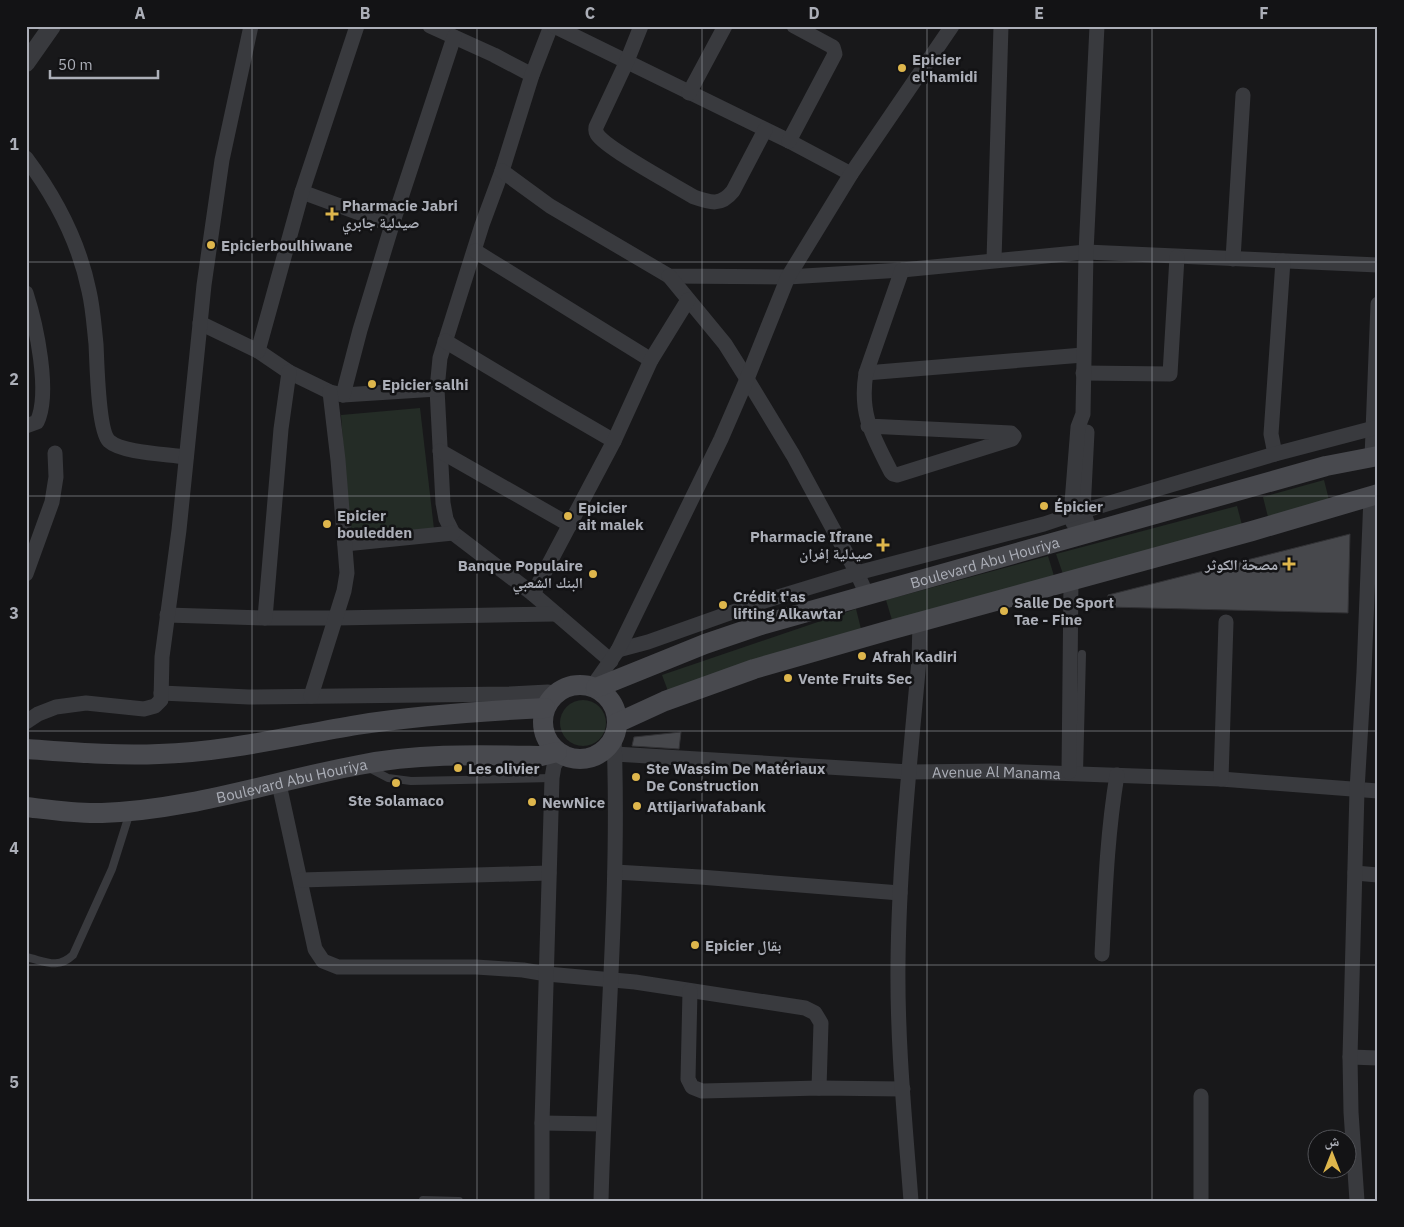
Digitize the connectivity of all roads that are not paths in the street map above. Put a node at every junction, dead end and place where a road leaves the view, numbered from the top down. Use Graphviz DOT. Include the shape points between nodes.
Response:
graph roads {
  1 [pos="52,26"];
  2 [pos="251,26"];
  3 [pos="357,26"];
  4 [pos="430,26"];
  5 [pos="552,26"];
  6 [pos="641,26"];
  7 [pos="725,26"];
  8 [pos="794,26"];
  9 [pos="1001,26"];
  10 [pos="1096,26"];
  11 [pos="948,27"];
  12 [pos="454,37"];
  13 [pos="627,61"];
  14 [pos="26,63"];
  15 [pos="532,75"];
  16 [pos="689,93"];
  17 [pos="1243,95"];
  18 [pos="765,130"];
  19 [pos="789,141"];
  20 [pos="26,158"];
  21 [pos="502,171"];
  22 [pos="851,174"];
  23 [pos="302,192"];
  24 [pos="392,225"];
  25 [pos="475,251"];
  26 [pos="1086,252"];
  27 [pos="1177,256"];
  28 [pos="1233,259"];
  29 [pos="994,260"];
  30 [pos="1283,261"];
  31 [pos="1378,265"];
  32 [pos="902,270"];
  33 [pos="669,276"];
  34 [pos="788,277"];
  35 [pos="26,294"];
  36 [pos="688,300"];
  37 [pos="1378,304"];
  38 [pos="200,323"];
  39 [pos="445,341"];
  40 [pos="258,351"];
  41 [pos="1083,355"];
  42 [pos="651,360"];
  43 [pos="289,372"];
  44 [pos="1083,373"];
  45 [pos="866,374"];
  46 [pos="747,379"];
  47 [pos="438,389"];
  48 [pos="336,393"];
  49 [pos="26,426"];
  50 [pos="868,426"];
  51 [pos="1374,428"];
  52 [pos="614,441"];
  53 [pos="440,451"];
  54 [pos="55,453"];
  55 [pos="1275,454"];
  56 [pos="186,457"];
  57 [pos="1375,457"];
  58 [pos="1374,495"];
  59 [pos="1077,513"];
  60 [pos="570,525"];
  61 [pos="453,533"];
  62 [pos="1084,535"];
  63 [pos="345,544"];
  64 [pos="857,573"];
  65 [pos="26,574"];
  66 [pos="1071,580"];
  67 [pos="534,594"];
  68 [pos="867,595"];
  69 [pos="556,614"];
  70 [pos="167,615"];
  71 [pos="265,618"];
  72 [pos="336,618"];
  73 [pos="920,622"];
  74 [pos="1226,622"];
  75 [pos="1082,654"];
  76 [pos="615,656"];
  77 [pos="594,688"];
  78 [pos="161,693"];
  79 [pos="311,696"];
  80 [pos="550,701"];
  81 [pos="26,722"];
  82 [pos="616,738"];
  83 [pos="26,749"];
  84 [pos="559,753"];
  85 [pos="360,764"];
  86 [pos="909,772"];
  87 [pos="1074,773"];
  88 [pos="1117,775"];
  89 [pos="552,778"];
  90 [pos="1221,779"];
  91 [pos="279,784"];
  92 [pos="1357,790"];
  93 [pos="1378,791"];
  94 [pos="26,806"];
  95 [pos="130,810"];
  96 [pos="615,872"];
  97 [pos="549,873"];
  98 [pos="1355,873"];
  99 [pos="1378,875"];
  100 [pos="301,880"];
  101 [pos="900,893"];
  102 [pos="1102,954"];
  103 [pos="26,957"];
  104 [pos="547,974"];
  105 [pos="611,979"];
  106 [pos="690,991"];
  107 [pos="1350,1058"];
  108 [pos="1378,1058"];
  109 [pos="819,1088"];
  110 [pos="903,1089"];
  111 [pos="1201,1096"];
  112 [pos="542,1123"];
  113 [pos="603,1124"];
  114 [pos="423,1200"];
  115 [pos="459,1201"];
  116 [pos="542,1201"];
  117 [pos="601,1201"];
  118 [pos="911,1201"];
  119 [pos="1201,1201"];
  120 [pos="1357,1201"];
  1 -- 14 [label="street"];
  2 -- 38 [label="street" via="222,160"];
  3 -- 23 [label="street"];
  4 -- 12 [label="street"];
  5 -- 13 [label="street"];
  5 -- 15 [label="street"];
  6 -- 13 [label="street"];
  7 -- 16 [label="street"];
  8 -- 19 [label="street" via="833,47 835,54"];
  9 -- 29 [label="street"];
  10 -- 26 [label="street"];
  11 -- 22 [label="street"];
  12 -- 15 [label="street"];
  12 -- 24 [label="street"];
  13 -- 16 [label="street"];
  13 -- 18 [label="street" via="596,127 596,134 614,149 694,197 717,202 727,198"];
  15 -- 21 [label="street"];
  16 -- 18 [label="street"];
  17 -- 28 [label="street"];
  18 -- 19 [label="street"];
  19 -- 22 [label="street"];
  20 -- 56 [label="street" via="65,222 89,289 100,402 107,439 117,447"];
  21 -- 25 [label="street"];
  21 -- 33 [label="street" via="550,206"];
  22 -- 34 [label="street"];
  23 -- 24 [label="street"];
  23 -- 40 [label="street"];
  24 -- 48 [label="street" via="360,330"];
  25 -- 39 [label="street"];
  25 -- 42 [label="street"];
  26 -- 27 [label="street"];
  26 -- 29 [label="street"];
  26 -- 41 [label="street"];
  27 -- 28 [label="street"];
  27 -- 44 [label="street" via="1170,374"];
  28 -- 30 [label="street"];
  29 -- 32 [label="street"];
  30 -- 31 [label="street"];
  30 -- 55 [label="street" via="1271,434"];
  32 -- 34 [label="street"];
  32 -- 45 [label="street"];
  33 -- 34 [label="street"];
  33 -- 36 [label="street"];
  34 -- 46 [label="street"];
  35 -- 49 [label="street" via="36,326 42,413 37,422"];
  36 -- 42 [label="street"];
  36 -- 46 [label="street" via="724,344"];
  37 -- 51 [label="street"];
  38 -- 40 [label="street"];
  38 -- 56 [label="street"];
  39 -- 47 [label="street"];
  39 -- 52 [label="street"];
  40 -- 43 [label="street"];
  41 -- 44 [label="street"];
  41 -- 45 [label="street"];
  42 -- 52 [label="street"];
  43 -- 48 [label="street"];
  43 -- 71 [label="street"];
  44 -- 59 [label="street" via="1083,414 1088,426"];
  45 -- 50 [label="street" via="863,391"];
  46 -- 64 [label="street" via="793,455"];
  46 -- 76 [label="street"];
  47 -- 48 [label="street"];
  47 -- 53 [label="street"];
  48 -- 63 [label="street"];
  50 -- 50 [label="street" via="1011,433 1014,436 893,474"];
  51 -- 55 [label="street"];
  51 -- 57 [label="street"];
  52 -- 60 [label="street"];
  53 -- 60 [label="street"];
  53 -- 61 [label="street" via="443,503"];
  54 -- 65 [label="street" via="52,502"];
  55 -- 59 [label="street"];
  56 -- 70 [label="street"];
  57 -- 62 [label="main road, Boulevard Abu Houriya" via="1326,466"];
  58 -- 66 [label="main road"];
  58 -- 92 [label="street"];
  59 -- 62 [label="street"];
  59 -- 64 [label="street"];
  60 -- 67 [label="street"];
  61 -- 63 [label="street"];
  61 -- 67 [label="street"];
  62 -- 68 [label="main road, Boulevard Abu Houriya"];
  63 -- 72 [label="street" via="347,573"];
  64 -- 68 [label="street"];
  64 -- 76 [label="street" via="758,603"];
  66 -- 73 [label="main road"];
  66 -- 87 [label="street"];
  67 -- 69 [label="street"];
  68 -- 77 [label="main road, Boulevard Abu Houriya" via="705,644"];
  69 -- 72 [label="street"];
  69 -- 76 [label="street"];
  70 -- 71 [label="street"];
  70 -- 78 [label="street"];
  71 -- 72 [label="street"];
  72 -- 79 [label="street"];
  73 -- 82 [label="main road" via="746,672 665,701"];
  73 -- 86 [label="street"];
  74 -- 90 [label="street"];
  75 -- 87 [label="lane"];
  76 -- 77 [label="street"];
  77 -- 80 [label="main road" via="567,687"];
  77 -- 82 [label="main road" via="604,693 616,711"];
  78 -- 79 [label="street"];
  78 -- 81 [label="street" via="159,703 151,707 71,705 46,710"];
  79 -- 80 [label="street" via="548,692"];
  80 -- 83 [label="main road" via="405,718 250,744 158,754"];
  80 -- 84 [label="main road" via="543,721 544,734"];
  82 -- 84 [label="main road" via="604,751 592,757 578,759"];
  82 -- 86 [label="street, Avenue Al Manama"];
  82 -- 96 [label="street"];
  84 -- 85 [label="main road, Boulevard Abu Houriya" via="431,757"];
  84 -- 89 [label="street"];
  85 -- 89 [label="lane" via="388,778 411,781"];
  85 -- 91 [label="main road, Boulevard Abu Houriya"];
  86 -- 87 [label="street, Avenue Al Manama"];
  86 -- 101 [label="street"];
  87 -- 88 [label="street, Avenue Al Manama"];
  88 -- 90 [label="street, Avenue Al Manama"];
  88 -- 102 [label="street" via="1108,836"];
  89 -- 97 [label="street"];
  90 -- 92 [label="street, Avenue Al Manama"];
  91 -- 95 [label="main road, Boulevard Abu Houriya" via="167,807"];
  91 -- 100 [label="street"];
  92 -- 93 [label="street, Avenue Al Manama"];
  92 -- 98 [label="street"];
  94 -- 95 [label="main road, Boulevard Abu Houriya" via="101,813"];
  95 -- 103 [label="lane" via="112,869 73,956 65,963 55,964"];
  96 -- 101 [label="street"];
  96 -- 105 [label="street"];
  97 -- 100 [label="street"];
  97 -- 104 [label="street"];
  98 -- 99 [label="street"];
  98 -- 107 [label="street"];
  100 -- 104 [label="street" via="316,949 323,961 338,967 476,967"];
  101 -- 110 [label="street" via="898,997"];
  104 -- 105 [label="street"];
  104 -- 112 [label="street"];
  105 -- 106 [label="street"];
  105 -- 113 [label="street"];
  106 -- 109 [label="street" via="806,1008 815,1013 821,1024"];
  106 -- 109 [label="street" via="688,1079 692,1087 702,1091"];
  107 -- 108 [label="street"];
  107 -- 120 [label="street"];
  109 -- 110 [label="street"];
  110 -- 118 [label="street"];
  111 -- 119 [label="street"];
  112 -- 113 [label="street"];
  112 -- 116 [label="street"];
  113 -- 117 [label="street"];
  114 -- 115 [label="lane"];
}
